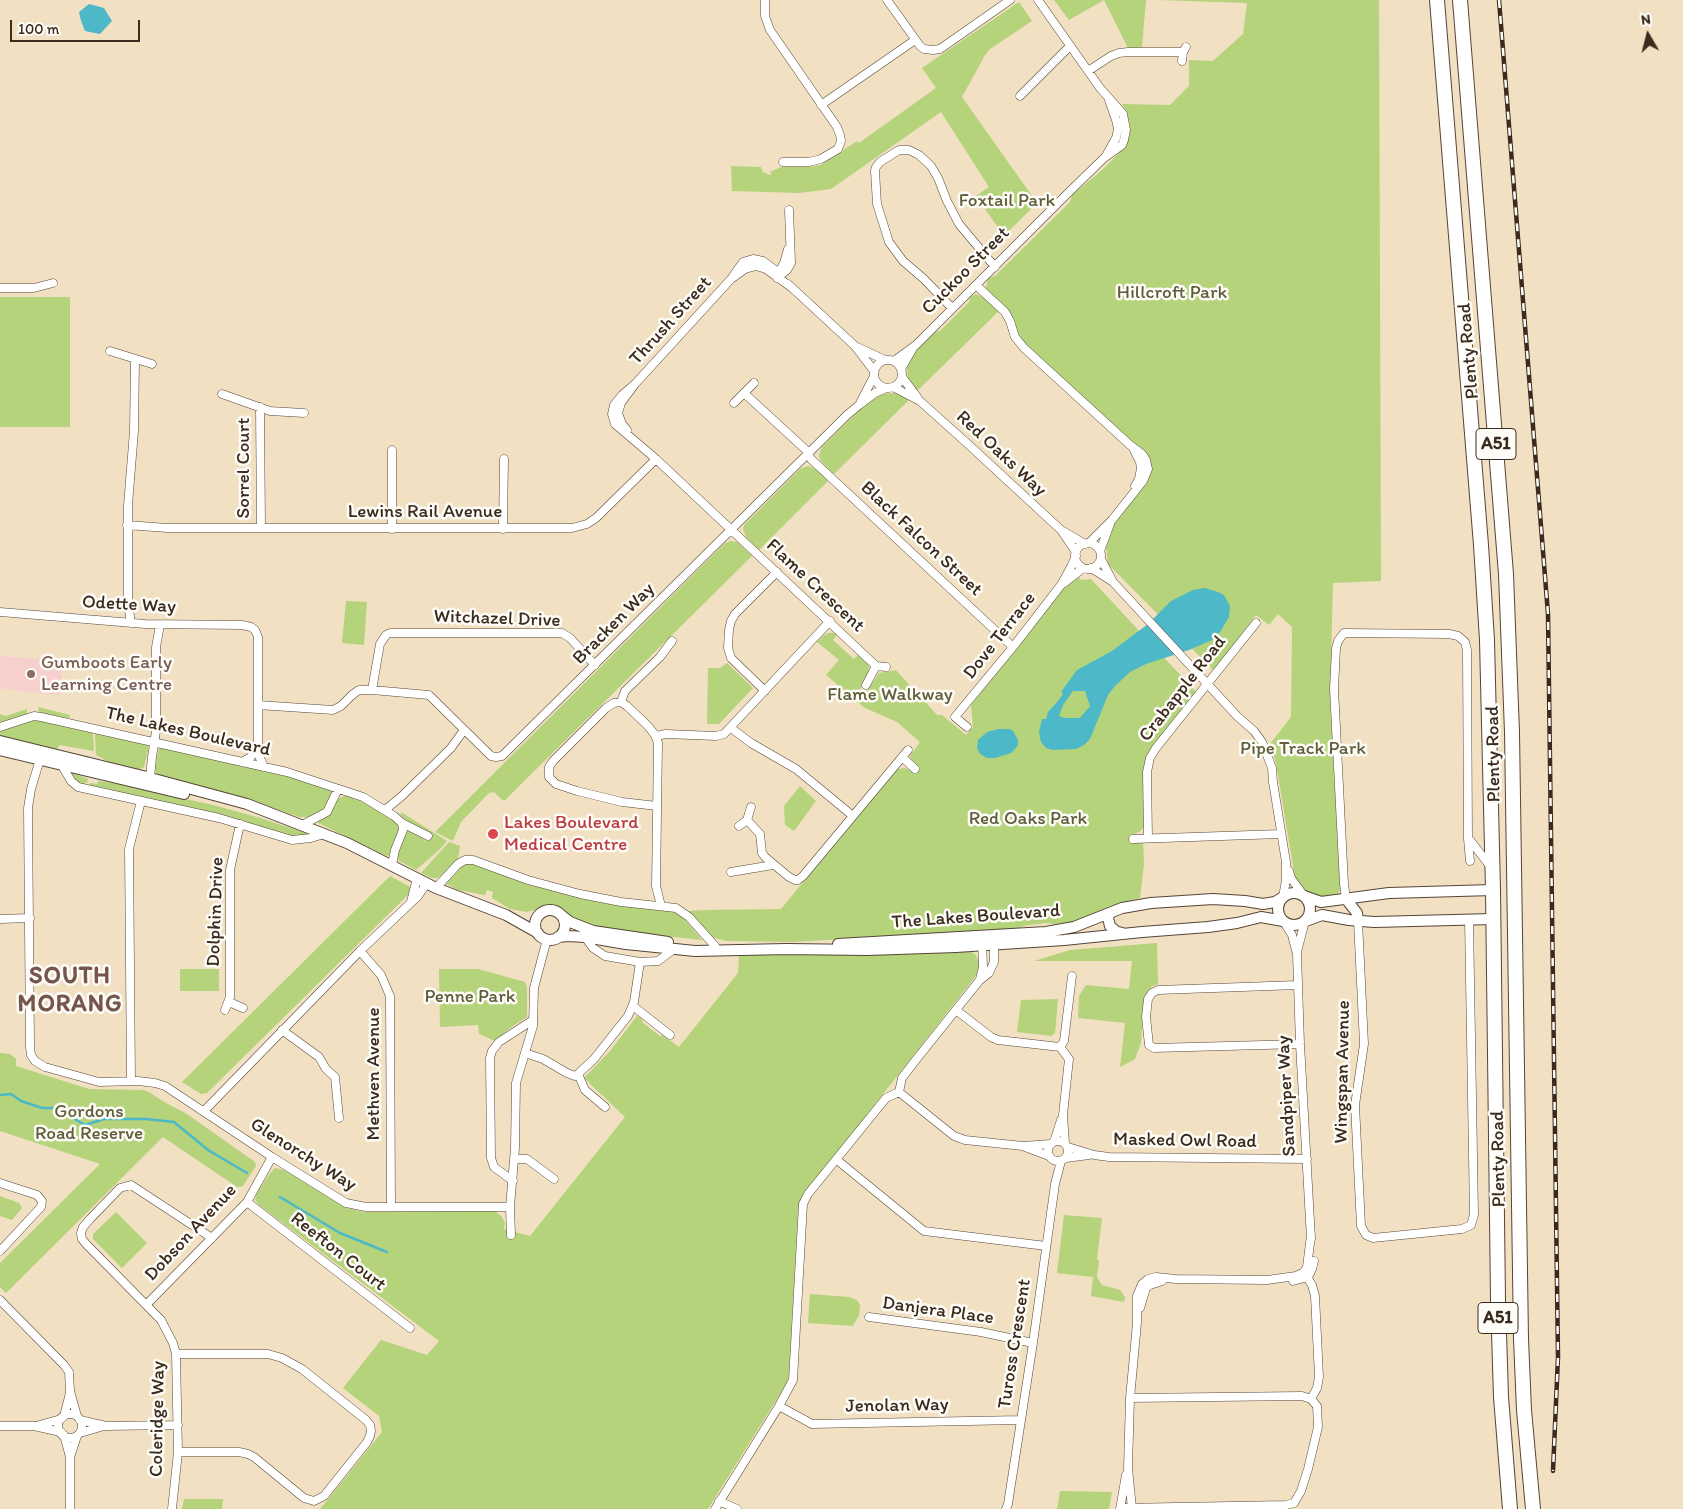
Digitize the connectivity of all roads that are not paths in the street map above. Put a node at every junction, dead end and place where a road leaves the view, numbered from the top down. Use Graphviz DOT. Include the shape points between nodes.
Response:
graph roads {
  1 [pos="765,0"];
  2 [pos="887,0"];
  3 [pos="1010,0"];
  4 [pos="1038,0"];
  5 [pos="1437,0"];
  6 [pos="1460,0"];
  7 [pos="916,40"];
  8 [pos="1070,46"];
  9 [pos="1184,53"];
  10 [pos="1088,71"];
  11 [pos="1020,96"];
  12 [pos="822,105"];
  13 [pos="783,162"];
  14 [pos="789,210"];
  15 [pos="995,267"];
  16 [pos="779,275"];
  17 [pos="53,283"];
  18 [pos="976,285"];
  19 [pos="0,288"];
  20 [pos="952,308"];
  21 [pos="916,344"];
  22 [pos="855,346"];
  23 [pos="110,351"];
  24 [pos="135,360"];
  25 [pos="889,361"];
  26 [pos="152,364"];
  27 [pos="902,373"];
  28 [pos="874,374"];
  29 [pos="754,383"];
  30 [pos="890,387"];
  31 [pos="744,393"];
  32 [pos="222,394"];
  33 [pos="920,401"];
  34 [pos="734,403"];
  35 [pos="858,405"];
  36 [pos="260,407"];
  37 [pos="304,413"];
  38 [pos="392,450"];
  39 [pos="808,455"];
  40 [pos="504,459"];
  41 [pos="656,459"];
  42 [pos="1112,520"];
  43 [pos="128,528"];
  44 [pos="261,528"];
  45 [pos="392,529"];
  46 [pos="504,529"];
  47 [pos="732,530"];
  48 [pos="1061,530"];
  49 [pos="1087,544"];
  50 [pos="1076,554"];
  51 [pos="1101,555"];
  52 [pos="1087,568"];
  53 [pos="777,572"];
  54 [pos="1113,582"];
  55 [pos="1061,585"];
  56 [pos="0,612"];
  57 [pos="830,621"];
  58 [pos="127,623"];
  59 [pos="1256,623"];
  60 [pos="156,625"];
  61 [pos="672,641"];
  62 [pos="1013,647"];
  63 [pos="595,665"];
  64 [pos="876,666"];
  65 [pos="886,667"];
  66 [pos="1207,684"];
  67 [pos="866,685"];
  68 [pos="372,690"];
  69 [pos="765,691"];
  70 [pos="621,702"];
  71 [pos="258,705"];
  72 [pos="0,727"];
  73 [pos="967,727"];
  74 [pos="731,728"];
  75 [pos="467,733"];
  76 [pos="657,740"];
  77 [pos="0,741"];
  78 [pos="155,742"];
  79 [pos="258,742"];
  80 [pos="0,750"];
  81 [pos="908,750"];
  82 [pos="41,755"];
  83 [pos="902,757"];
  84 [pos="242,762"];
  85 [pos="61,764"];
  86 [pos="264,767"];
  87 [pos="915,769"];
  88 [pos="147,777"];
  89 [pos="338,789"];
  90 [pos="402,796"];
  91 [pos="141,801"];
  92 [pos="657,806"];
  93 [pos="751,807"];
  94 [pos="385,810"];
  95 [pos="275,815"];
  96 [pos="394,816"];
  97 [pos="853,816"];
  98 [pos="747,820"];
  99 [pos="402,823"];
  100 [pos="240,824"];
  101 [pos="302,825"];
  102 [pos="739,826"];
  103 [pos="324,834"];
  104 [pos="1281,834"];
  105 [pos="428,836"];
  106 [pos="1148,838"];
  107 [pos="1468,838"];
  108 [pos="1133,839"];
  109 [pos="1470,861"];
  110 [pos="1286,862"];
  111 [pos="773,865"];
  112 [pos="392,866"];
  113 [pos="1492,869"];
  114 [pos="731,872"];
  115 [pos="417,878"];
  116 [pos="432,886"];
  117 [pos="656,886"];
  118 [pos="1493,890"];
  119 [pos="1515,890"];
  120 [pos="1304,896"];
  121 [pos="1283,897"];
  122 [pos="1346,899"];
  123 [pos="411,902"];
  124 [pos="647,905"];
  125 [pos="661,906"];
  126 [pos="541,913"];
  127 [pos="1110,913"];
  128 [pos="506,915"];
  129 [pos="561,915"];
  130 [pos="30,918"];
  131 [pos="1515,918"];
  132 [pos="0,919"];
  133 [pos="1469,919"];
  134 [pos="1493,919"];
  135 [pos="1306,921"];
  136 [pos="1358,921"];
  137 [pos="1283,922"];
  138 [pos="538,933"];
  139 [pos="1125,934"];
  140 [pos="558,937"];
  141 [pos="585,937"];
  142 [pos="547,939"];
  143 [pos="994,940"];
  144 [pos="982,941"];
  145 [pos="715,946"];
  146 [pos="674,949"];
  147 [pos="756,949"];
  148 [pos="360,951"];
  149 [pos="1297,954"];
  150 [pos="640,962"];
  151 [pos="1072,976"];
  152 [pos="979,981"];
  153 [pos="1298,985"];
  154 [pos="229,1002"];
  155 [pos="633,1006"];
  156 [pos="243,1008"];
  157 [pos="225,1010"];
  158 [pos="956,1010"];
  159 [pos="533,1020"];
  160 [pos="282,1030"];
  161 [pos="670,1035"];
  162 [pos="1300,1044"];
  163 [pos="1060,1047"];
  164 [pos="525,1053"];
  165 [pos="578,1074"];
  166 [pos="131,1081"];
  167 [pos="899,1092"];
  168 [pos="605,1107"];
  169 [pos="204,1111"];
  170 [pos="1062,1116"];
  171 [pos="339,1118"];
  172 [pos="1052,1143"];
  173 [pos="1066,1145"];
  174 [pos="1023,1146"];
  175 [pos="1094,1155"];
  176 [pos="272,1158"];
  177 [pos="1051,1158"];
  178 [pos="514,1159"];
  179 [pos="1064,1159"];
  180 [pos="836,1160"];
  181 [pos="1307,1160"];
  182 [pos="554,1178"];
  183 [pos="513,1180"];
  184 [pos="0,1183"];
  185 [pos="1055,1184"];
  186 [pos="247,1202"];
  187 [pos="391,1207"];
  188 [pos="510,1207"];
  189 [pos="1471,1225"];
  190 [pos="511,1235"];
  191 [pos="212,1238"];
  192 [pos="1046,1246"];
  193 [pos="0,1250"];
  194 [pos="1306,1275"];
  195 [pos="0,1300"];
  196 [pos="147,1304"];
  197 [pos="6,1307"];
  198 [pos="0,1313"];
  199 [pos="869,1317"];
  200 [pos="410,1328"];
  201 [pos="1033,1343"];
  202 [pos="176,1354"];
  203 [pos="70,1391"];
  204 [pos="1130,1398"];
  205 [pos="1310,1399"];
  206 [pos="779,1406"];
  207 [pos="63,1418"];
  208 [pos="79,1418"];
  209 [pos="1020,1420"];
  210 [pos="178,1425"];
  211 [pos="0,1426"];
  212 [pos="34,1426"];
  213 [pos="106,1426"];
  214 [pos="62,1434"];
  215 [pos="78,1434"];
  216 [pos="178,1452"];
  217 [pos="70,1457"];
  218 [pos="1128,1468"];
  219 [pos="719,1501"];
  220 [pos="1240,1507"];
  221 [pos="1274,1507"];
  222 [pos="1121,1508"];
  223 [pos="1132,1508"];
  224 [pos="70,1509"];
  225 [pos="172,1509"];
  226 [pos="714,1509"];
  227 [pos="737,1509"];
  228 [pos="1006,1509"];
  229 [pos="1510,1509"];
  230 [pos="1533,1509"];
  1 -- 12 [label="street" via="765,16 770,30"];
  2 -- 7 [label="street"];
  3 -- 7 [label="street" via="938,50 924,49"];
  4 -- 8 [label="street"];
  5 -- 113 [label="highway, Plenty Road / A51" via="1486,621"];
  6 -- 119 [label="highway, Plenty Road / A51" via="1506,574"];
  7 -- 12 [label="street"];
  8 -- 10 [label="street"];
  8 -- 11 [label="street"];
  9 -- 10 [label="street" via="1119,53"];
  10 -- 15 [label="street, Cuckoo Street" via="1108,98 1122,129 1104,158"];
  12 -- 13 [label="street" via="840,131 838,149 816,161"];
  14 -- 16 [label="street" via="789,244"];
  15 -- 18 [label="street, Cuckoo Street"];
  15 -- 20 [label="street" via="959,224 938,178 919,155 900,150 880,162 875,171 877,204 889,242 903,261"];
  16 -- 22 [label="street"];
  16 -- 41 [label="street, Thrush Street" via="756,266 730,279 617,400 612,410 615,424"];
  17 -- 19 [label="street" via="34,288"];
  18 -- 20 [label="street, Cuckoo Street"];
  18 -- 42 [label="street" via="1005,312 1024,348 1146,460 1143,475"];
  20 -- 21 [label="street, Cuckoo Street"];
  21 -- 25 [label="street, Cuckoo Street"];
  21 -- 27 [label="street, Cuckoo Street"];
  22 -- 25 [label="street"];
  22 -- 28 [label="street"];
  23 -- 24 [label="street"];
  24 -- 26 [label="street"];
  24 -- 43 [label="street"];
  25 -- 27 [label="street"];
  25 -- 28 [label="street" via="878,364"];
  27 -- 30 [label="street" via="897,385"];
  27 -- 33 [label="street, Red Oaks Way"];
  28 -- 30 [label="street" via="878,384"];
  28 -- 35 [label="street, Bracken Way"];
  29 -- 31 [label="street"];
  30 -- 33 [label="street, Red Oaks Way"];
  30 -- 35 [label="street, Bracken Way"];
  31 -- 34 [label="street"];
  31 -- 39 [label="street, Black Falcon Street"];
  32 -- 36 [label="street, Sorrel Court"];
  33 -- 48 [label="street, Red Oaks Way"];
  35 -- 39 [label="street, Bracken Way"];
  36 -- 37 [label="street, Sorrel Court" via="275,412"];
  36 -- 44 [label="street, Sorrel Court"];
  38 -- 45 [label="street"];
  39 -- 47 [label="street, Bracken Way"];
  39 -- 62 [label="street, Black Falcon Street"];
  40 -- 46 [label="street"];
  41 -- 46 [label="street, Lewins Rail Avenue" via="587,524 565,529"];
  41 -- 47 [label="street, Thrush Street"];
  42 -- 49 [label="street"];
  42 -- 51 [label="street"];
  43 -- 44 [label="street, Lewins Rail Avenue"];
  43 -- 58 [label="street"];
  44 -- 45 [label="street, Lewins Rail Avenue"];
  45 -- 46 [label="street, Lewins Rail Avenue"];
  47 -- 53 [label="street, Flame Crescent"];
  47 -- 63 [label="street, Bracken Way"];
  48 -- 49 [label="street, Red Oaks Way"];
  48 -- 50 [label="street, Red Oaks Way"];
  49 -- 50 [label="street" via="1081,546"];
  49 -- 51 [label="street" via="1096,545"];
  50 -- 52 [label="street" via="1078,563"];
  50 -- 55 [label="street, Dove Terrace"];
  51 -- 52 [label="street" via="1097,565"];
  51 -- 54 [label="street"];
  52 -- 54 [label="street"];
  52 -- 55 [label="street, Dove Terrace"];
  53 -- 57 [label="street, Flame Crescent"];
  53 -- 69 [label="street" via="735,614 729,630 731,658"];
  54 -- 66 [label="street"];
  55 -- 62 [label="street, Dove Terrace"];
  56 -- 58 [label="street, Odette Way"];
  57 -- 64 [label="street, Flame Crescent"];
  57 -- 69 [label="street"];
  58 -- 60 [label="street, Odette Way"];
  59 -- 66 [label="street, Crabapple Road"];
  60 -- 71 [label="street, Odette Way" via="242,625 255,630 258,637"];
  60 -- 78 [label="street"];
  61 -- 70 [label="street" via="625,691"];
  62 -- 73 [label="street, Dove Terrace" via="955,717"];
  63 -- 68 [label="street, Witchazel Drive" via="562,633 396,632 386,635 380,644"];
  63 -- 75 [label="street, Bracken Way" via="502,756 491,756"];
  64 -- 65 [label="street"];
  64 -- 67 [label="street"];
  66 -- 104 [label="street" via="1258,745 1273,782"];
  66 -- 106 [label="street, Crabapple Road" via="1150,758 1147,772"];
  68 -- 71 [label="street" via="359,690 333,710"];
  68 -- 75 [label="street, Bracken Way" via="433,697"];
  69 -- 74 [label="street"];
  70 -- 76 [label="street"];
  70 -- 92 [label="street" via="606,708 553,761 548,777 556,784 577,791 622,802"];
  71 -- 79 [label="street"];
  72 -- 78 [label="street, The Lakes Boulevard" via="37,716"];
  74 -- 76 [label="street" via="716,736 678,735"];
  74 -- 97 [label="street" via="796,769"];
  75 -- 90 [label="street"];
  76 -- 92 [label="street"];
  77 -- 82 [label="street"];
  78 -- 84 [label="street, The Lakes Boulevard"];
  78 -- 88 [label="street"];
  79 -- 84 [label="street" via="251,757"];
  79 -- 86 [label="street"];
  80 -- 82 [label="street"];
  81 -- 83 [label="street"];
  82 -- 85 [label="street"];
  82 -- 88 [label="street"];
  82 -- 130 [label="street" via="28,808"];
  83 -- 87 [label="street"];
  83 -- 97 [label="street"];
  84 -- 86 [label="street, The Lakes Boulevard"];
  85 -- 91 [label="street" via="78,787"];
  85 -- 95 [label="street"];
  86 -- 89 [label="street, The Lakes Boulevard"];
  88 -- 95 [label="street"];
  89 -- 94 [label="street, The Lakes Boulevard" via="363,797"];
  89 -- 101 [label="street" via="327,812"];
  90 -- 94 [label="street"];
  90 -- 96 [label="street"];
  91 -- 100 [label="street"];
  91 -- 166 [label="street" via="129,849"];
  92 -- 117 [label="street"];
  93 -- 98 [label="street"];
  94 -- 96 [label="street, The Lakes Boulevard"];
  95 -- 101 [label="street"];
  96 -- 99 [label="street, The Lakes Boulevard"];
  97 -- 111 [label="street" via="800,879 789,878"];
  98 -- 102 [label="street"];
  98 -- 111 [label="street" via="760,834 762,853"];
  99 -- 105 [label="street, The Lakes Boulevard"];
  99 -- 112 [label="street" via="404,830"];
  100 -- 103 [label="street" via="292,840"];
  100 -- 154 [label="street, Dolphin Drive" via="230,870"];
  101 -- 103 [label="street"];
  103 -- 112 [label="street"];
  104 -- 106 [label="street"];
  104 -- 110 [label="street"];
  106 -- 108 [label="street"];
  107 -- 109 [label="street, Plenty Road"];
  107 -- 113 [label="street"];
  107 -- 122 [label="street, Plenty Road" via="1465,642 1449,634 1344,632 1338,641 1334,664 1334,709"];
  110 -- 120 [label="street" via="1291,878"];
  110 -- 121 [label="street"];
  111 -- 114 [label="street"];
  112 -- 115 [label="street"];
  113 -- 118 [label="highway, Plenty Road / A51"];
  115 -- 116 [label="street"];
  115 -- 123 [label="street"];
  116 -- 123 [label="street"];
  116 -- 124 [label="street" via="458,864 473,860 555,887"];
  116 -- 128 [label="street"];
  117 -- 124 [label="street"];
  117 -- 125 [label="street"];
  118 -- 119 [label="highway"];
  118 -- 122 [label="street" via="1376,894"];
  118 -- 134 [label="highway, Plenty Road / A51"];
  119 -- 131 [label="highway, Plenty Road / A51"];
  120 -- 121 [label="street" via="1293,893"];
  120 -- 122 [label="street" via="1322,902"];
  120 -- 135 [label="street" via="1311,911"];
  121 -- 127 [label="street, The Lakes Boulevard" via="1263,904 1213,899 1151,903"];
  121 -- 137 [label="street" via="1278,912"];
  122 -- 136 [label="street" via="1357,913"];
  123 -- 148 [label="street"];
  124 -- 125 [label="street"];
  125 -- 145 [label="street" via="680,910"];
  126 -- 128 [label="street"];
  126 -- 129 [label="street" via="549,910"];
  126 -- 138 [label="street" via="536,920"];
  127 -- 139 [label="street" via="1110,926"];
  127 -- 143 [label="street, The Lakes Boulevard" via="1074,927"];
  128 -- 138 [label="street"];
  129 -- 140 [label="street" via="565,924"];
  129 -- 145 [label="street, The Lakes Boulevard" via="576,925 604,934"];
  130 -- 132 [label="street"];
  130 -- 166 [label="street, Glenorchy Way" via="31,1055 45,1067 99,1082"];
  131 -- 134 [label="highway"];
  131 -- 230 [label="highway, Plenty Road / A51" via="1521,1348"];
  133 -- 134 [label="street"];
  133 -- 136 [label="street"];
  133 -- 189 [label="street, Plenty Road" via="1474,1216"];
  134 -- 229 [label="highway, Plenty Road / A51" via="1500,1397"];
  135 -- 136 [label="street" via="1322,915"];
  135 -- 137 [label="street" via="1297,926"];
  135 -- 149 [label="street, Sandpiper Way"];
  136 -- 189 [label="street, Wingspan Avenue" via="1364,1044 1355,1106 1361,1226 1373,1238 1462,1229"];
  137 -- 139 [label="street, The Lakes Boulevard" via="1261,917 1222,926"];
  137 -- 149 [label="street, Sandpiper Way" via="1292,935"];
  138 -- 142 [label="street"];
  139 -- 143 [label="street, The Lakes Boulevard"];
  140 -- 141 [label="street, The Lakes Boulevard"];
  140 -- 142 [label="street"];
  141 -- 146 [label="street, The Lakes Boulevard"];
  141 -- 150 [label="street" via="605,956"];
  142 -- 159 [label="street" via="534,988"];
  143 -- 144 [label="street, The Lakes Boulevard"];
  143 -- 152 [label="street" via="992,968"];
  144 -- 147 [label="street, The Lakes Boulevard" via="863,942"];
  144 -- 152 [label="street" via="983,967"];
  145 -- 147 [label="street, The Lakes Boulevard"];
  146 -- 147 [label="street, The Lakes Boulevard"];
  146 -- 150 [label="street" via="658,961"];
  148 -- 160 [label="street"];
  148 -- 187 [label="street, Methven Avenue" via="381,975 390,996"];
  149 -- 153 [label="street, Sandpiper Way"];
  150 -- 155 [label="street"];
  151 -- 163 [label="street" via="1064,1041"];
  152 -- 158 [label="street"];
  153 -- 162 [label="street, Sandpiper Way"];
  153 -- 162 [label="street" via="1158,990 1148,999 1146,1017 1149,1045 1154,1048"];
  154 -- 156 [label="street"];
  154 -- 157 [label="street, Dolphin Drive"];
  155 -- 161 [label="street"];
  155 -- 165 [label="street" via="594,1059"];
  158 -- 163 [label="street" via="991,1038"];
  158 -- 167 [label="street" via="902,1078"];
  159 -- 164 [label="street"];
  159 -- 183 [label="street" via="499,1042 490,1058 491,1158 494,1167"];
  160 -- 169 [label="street"];
  160 -- 171 [label="street" via="320,1057 336,1077"];
  162 -- 181 [label="street, Sandpiper Way"];
  163 -- 170 [label="street" via="1069,1058"];
  164 -- 165 [label="street" via="567,1073"];
  164 -- 178 [label="street" via="516,1082"];
  165 -- 168 [label="street" via="585,1090"];
  166 -- 169 [label="street, Glenorchy Way" via="165,1086"];
  167 -- 174 [label="street" via="954,1136"];
  167 -- 180 [label="street" via="886,1098"];
  169 -- 176 [label="street, Glenorchy Way"];
  170 -- 172 [label="street"];
  170 -- 173 [label="street"];
  172 -- 173 [label="street" via="1060,1141"];
  172 -- 174 [label="street"];
  172 -- 177 [label="street" via="1048,1150"];
  173 -- 175 [label="street"];
  173 -- 179 [label="street" via="1068,1152"];
  174 -- 177 [label="street"];
  175 -- 179 [label="street"];
  175 -- 181 [label="street, Masked Owl Road"];
  176 -- 186 [label="street, Dobson Avenue"];
  176 -- 187 [label="street, Glenorchy Way" via="346,1203"];
  177 -- 179 [label="street"];
  177 -- 185 [label="street, Tuross Crescent"];
  178 -- 182 [label="street" via="527,1159"];
  178 -- 183 [label="street"];
  179 -- 185 [label="street, Tuross Crescent"];
  180 -- 192 [label="street" via="924,1230"];
  180 -- 206 [label="street" via="803,1204 793,1380"];
  181 -- 194 [label="street, Sandpiper Way" via="1314,1260 1312,1270"];
  183 -- 188 [label="street"];
  184 -- 193 [label="street" via="37,1195 42,1201 41,1207"];
  185 -- 192 [label="street, Tuross Crescent"];
  186 -- 191 [label="street, Dobson Avenue"];
  186 -- 200 [label="street, Reefton Court"];
  187 -- 188 [label="street, Glenorchy Way"];
  188 -- 190 [label="street"];
  191 -- 196 [label="street, Dobson Avenue"];
  191 -- 196 [label="street, Coleridge Way" via="131,1185 120,1188 83,1227 82,1239"];
  192 -- 201 [label="street, Tuross Crescent"];
  194 -- 204 [label="street" via="1286,1282 1176,1279 1144,1286"];
  194 -- 205 [label="street" via="1315,1296 1319,1377"];
  195 -- 197 [label="street"];
  196 -- 202 [label="street, Coleridge Way" via="167,1330"];
  197 -- 198 [label="street"];
  197 -- 203 [label="street" via="64,1365 69,1372"];
  199 -- 201 [label="street, Danjera Place" via="980,1332"];
  201 -- 209 [label="street, Tuross Crescent"];
  202 -- 210 [label="street, Coleridge Way"];
  202 -- 216 [label="street" via="268,1354 282,1358 302,1369 359,1414 371,1430 367,1442 320,1500 314,1501 304,1498 248,1454"];
  203 -- 207 [label="street"];
  203 -- 208 [label="street"];
  204 -- 205 [label="street" via="1302,1396"];
  204 -- 218 [label="street"];
  205 -- 221 [label="street" via="1317,1406 1316,1441 1301,1491 1294,1503"];
  206 -- 209 [label="street, Jenolan Way" via="812,1424"];
  206 -- 219 [label="street"];
  207 -- 208 [label="street" via="71,1414"];
  207 -- 212 [label="street"];
  207 -- 214 [label="street" via="59,1426"];
  208 -- 213 [label="street"];
  208 -- 215 [label="street" via="82,1426"];
  209 -- 228 [label="street, Tuross Crescent"];
  210 -- 213 [label="street"];
  210 -- 216 [label="street, Coleridge Way"];
  211 -- 212 [label="street"];
  212 -- 214 [label="street"];
  213 -- 215 [label="street"];
  214 -- 215 [label="street" via="70,1438"];
  214 -- 217 [label="street"];
  215 -- 217 [label="street"];
  216 -- 225 [label="street, Coleridge Way"];
  217 -- 224 [label="street"];
  218 -- 222 [label="street"];
  218 -- 223 [label="street"];
  219 -- 226 [label="street"];
  219 -- 227 [label="street"];
  220 -- 221 [label="street"];
  220 -- 223 [label="street"];
  222 -- 223 [label="street"];
}
